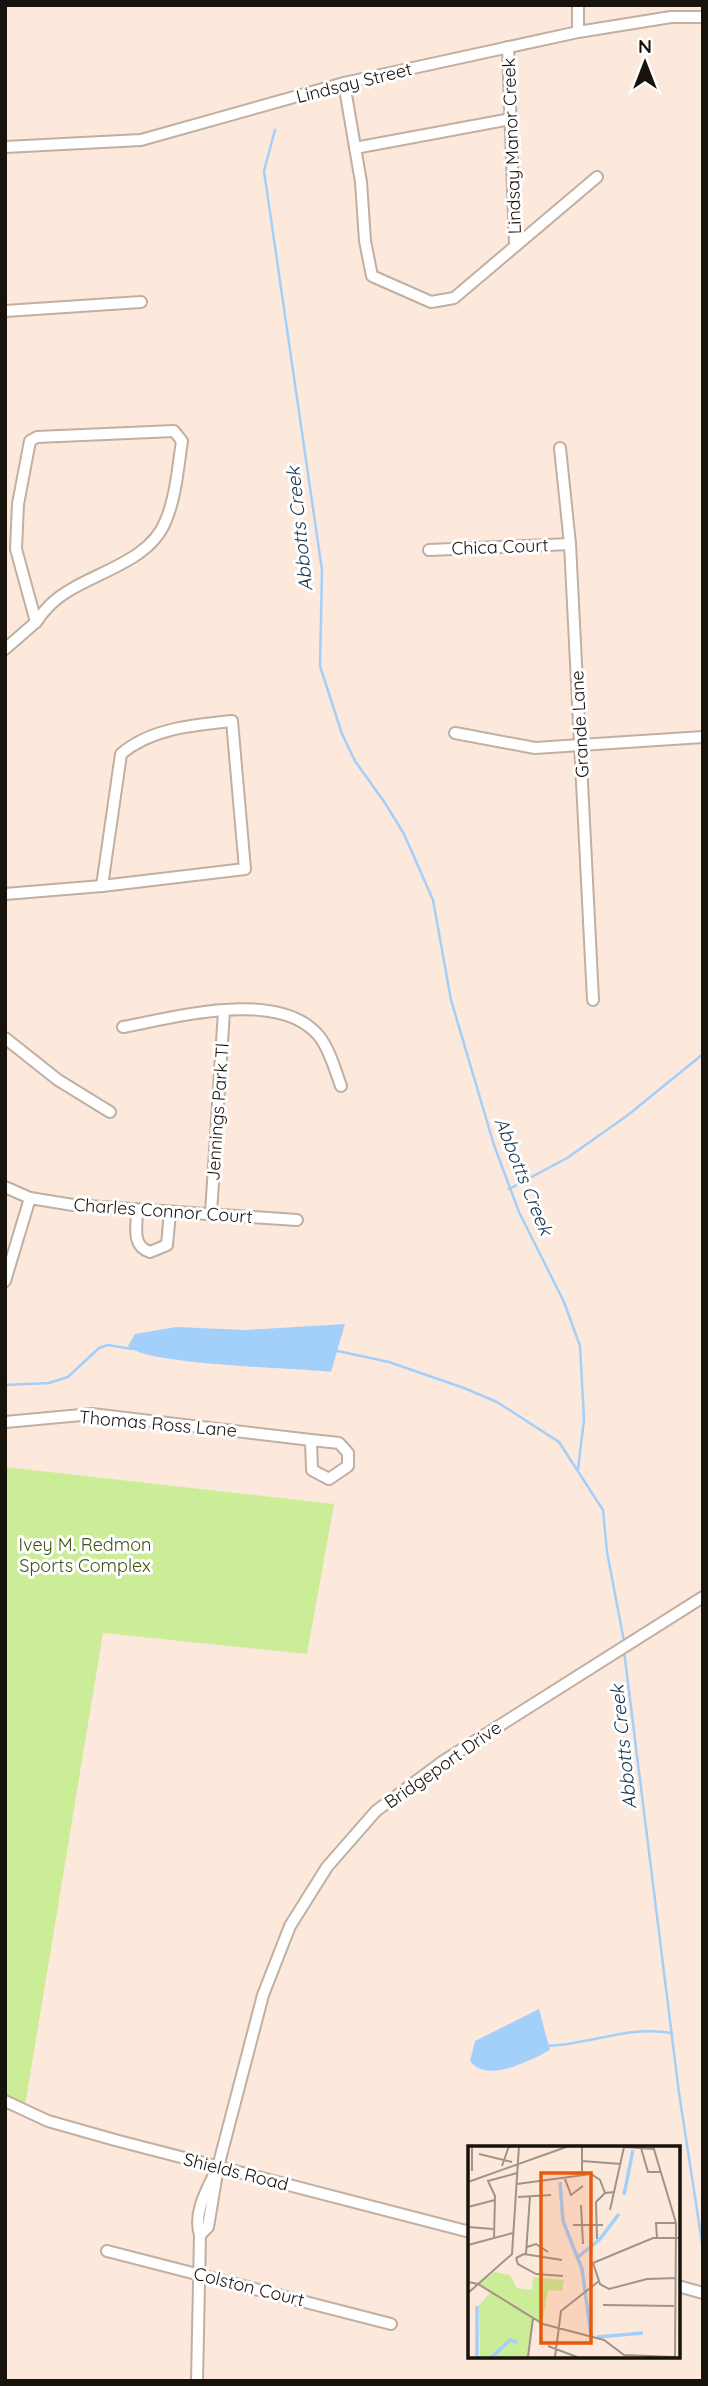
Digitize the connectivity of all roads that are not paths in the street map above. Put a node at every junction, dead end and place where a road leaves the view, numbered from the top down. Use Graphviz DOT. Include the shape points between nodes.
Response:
graph roads {
  1 [pos="578,5"];
  2 [pos="703,17"];
  3 [pos="578,32"];
  4 [pos="508,47"];
  5 [pos="344,83"];
  6 [pos="512,119"];
  7 [pos="5,147"];
  8 [pos="355,148"];
  9 [pos="597,177"];
  10 [pos="515,244"];
  11 [pos="141,302"];
  12 [pos="5,311"];
  13 [pos="560,448"];
  14 [pos="570,544"];
  15 [pos="429,550"];
  16 [pos="36,622"];
  17 [pos="5,649"];
  18 [pos="455,733"];
  19 [pos="703,737"];
  20 [pos="582,746"];
  21 [pos="102,886"];
  22 [pos="5,894"];
  23 [pos="593,1000"];
  24 [pos="224,1011"];
  25 [pos="123,1027"];
  26 [pos="5,1038"];
  27 [pos="341,1086"];
  28 [pos="110,1112"];
  29 [pos="5,1187"];
  30 [pos="30,1198"];
  31 [pos="137,1210"];
  32 [pos="170,1212"];
  33 [pos="211,1213"];
  34 [pos="297,1220"];
  35 [pos="5,1280"];
  36 [pos="5,1422"];
  37 [pos="311,1440"];
  38 [pos="703,1597"];
  39 [pos="5,2101"];
  40 [pos="218,2167"];
  41 [pos="468,2231"];
  42 [pos="107,2251"];
  43 [pos="198,2274"];
  44 [pos="680,2287"];
  45 [pos="703,2293"];
  46 [pos="391,2324"];
  47 [pos="197,2381"];
  1 -- 3 [label="street"];
  2 -- 3 [label="street, Lindsay Street" via="671,17"];
  3 -- 4 [label="street, Lindsay Street"];
  4 -- 5 [label="street, Lindsay Street"];
  4 -- 6 [label="street, Lindsay Manor Creek"];
  5 -- 7 [label="street, Lindsay Street" via="141,140"];
  5 -- 8 [label="street"];
  6 -- 8 [label="street"];
  6 -- 10 [label="street, Lindsay Manor Creek"];
  8 -- 10 [label="street" via="372,276 431,302 443,302 454,298"];
  9 -- 10 [label="street"];
  11 -- 12 [label="street"];
  13 -- 14 [label="street, Grande Lane"];
  14 -- 15 [label="street, Chica Court"];
  14 -- 20 [label="street, Grande Lane"];
  16 -- 16 [label="street" via="50,604 122,562 160,533 178,468 182,441 178,433 37,437 30,441 18,503 16,549"];
  16 -- 17 [label="street"];
  18 -- 20 [label="street" via="535,748"];
  19 -- 20 [label="street"];
  20 -- 23 [label="street, Grande Lane"];
  21 -- 21 [label="street" via="245,869 232,721 179,727 131,745 121,754"];
  21 -- 22 [label="street"];
  24 -- 25 [label="street"];
  24 -- 27 [label="street" via="275,1011 300,1020 320,1038"];
  24 -- 33 [label="street, Jennings Park Tl"];
  26 -- 28 [label="street" via="67,1087"];
  29 -- 30 [label="street, Charles Connor Court"];
  30 -- 31 [label="street, Charles Connor Court"];
  30 -- 35 [label="street"];
  31 -- 32 [label="street, Charles Connor Court"];
  31 -- 32 [label="street" via="136,1239 150,1252 167,1245"];
  32 -- 33 [label="street, Charles Connor Court"];
  33 -- 34 [label="street, Charles Connor Court"];
  36 -- 37 [label="street, Thomas Ross Lane" via="92,1414"];
  38 -- 40 [label="street, Bridgeport Drive" via="442,1762 376,1811 327,1867 289,1926 262,1995"];
  39 -- 40 [label="street, Shields Road" via="48,2121"];
  40 -- 41 [label="street, Shields Road"];
  40 -- 43 [label="street, Bridgeport Drive" via="208,2227 200,2235"];
  42 -- 43 [label="street, Colston Court"];
  43 -- 46 [label="street, Colston Court"];
  43 -- 47 [label="street, Bridgeport Drive"];
  44 -- 45 [label="street"];
}
